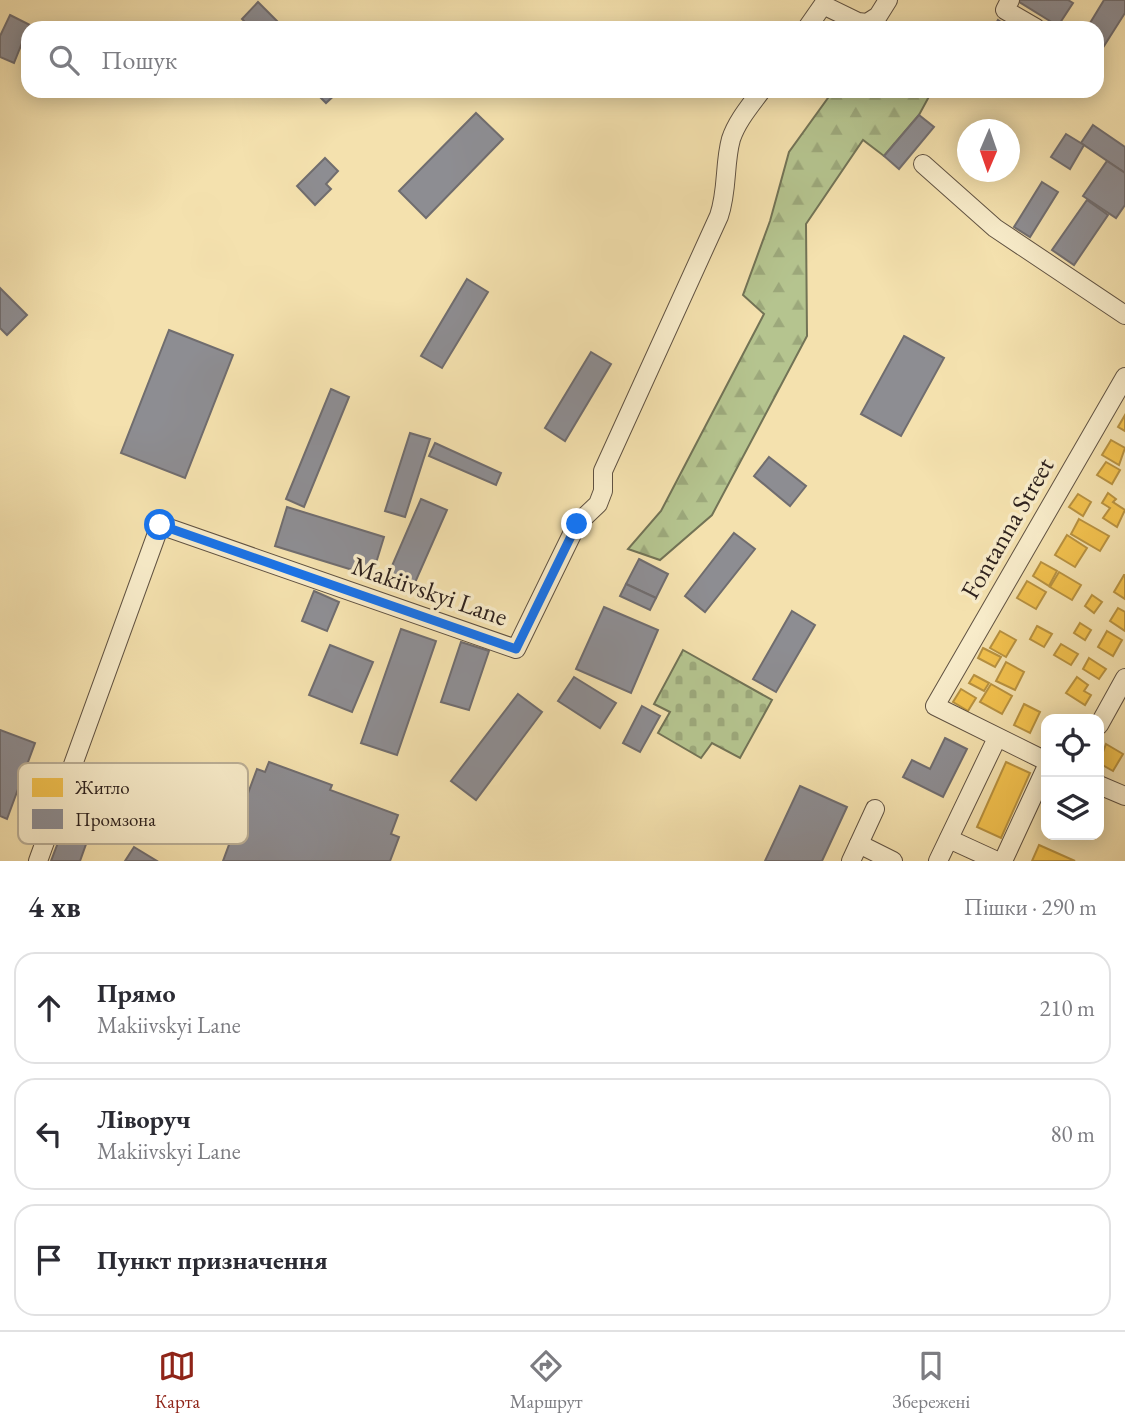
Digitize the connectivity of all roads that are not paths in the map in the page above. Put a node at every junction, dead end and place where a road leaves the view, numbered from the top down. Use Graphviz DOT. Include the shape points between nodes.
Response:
graph roads {
  1 [pos="888,0"];
  2 [pos="1010,0"];
  3 [pos="812,21"];
  4 [pos="856,21"];
  5 [pos="870,21"];
  6 [pos="1024,21"];
  7 [pos="756,98"];
  8 [pos="923,164"];
  9 [pos="1125,315"];
  10 [pos="1125,377"];
  11 [pos="1125,678"];
  12 [pos="1104,716"];
  13 [pos="997,738"];
  14 [pos="1041,759"];
  15 [pos="74,763"];
  16 [pos="1042,777"];
  17 [pos="1104,787"];
  18 [pos="1125,796"];
  19 [pos="875,809"];
  20 [pos="949,838"];
  21 [pos="44,844"];
  22 [pos="859,844"];
  23 [pos="38,861"];
  24 [pos="851,861"];
  25 [pos="893,861"];
  26 [pos="938,861"];
  27 [pos="997,861"];
  28 [pos="1003,861"];
  1 -- 5 [label="street"];
  2 -- 6 [label="street" via="1004,10"];
  3 -- 4 [label="street" via="823,5"];
  7 -- 15 [label="street, Makiivskyi Lane" via="737,124 719,216 603,471 598,504 577,524 516,649 160,525"];
  8 -- 9 [label="street" via="995,228"];
  10 -- 13 [label="street, Fontanna Street" via="934,706"];
  11 -- 12 [label="street"];
  13 -- 14 [label="street"];
  13 -- 20 [label="street"];
  16 -- 28 [label="street"];
  17 -- 18 [label="street"];
  19 -- 22 [label="street"];
  20 -- 26 [label="street"];
  20 -- 27 [label="street"];
  21 -- 23 [label="street, Makiivskyi Lane"];
  22 -- 24 [label="street"];
  22 -- 25 [label="street"];
}
